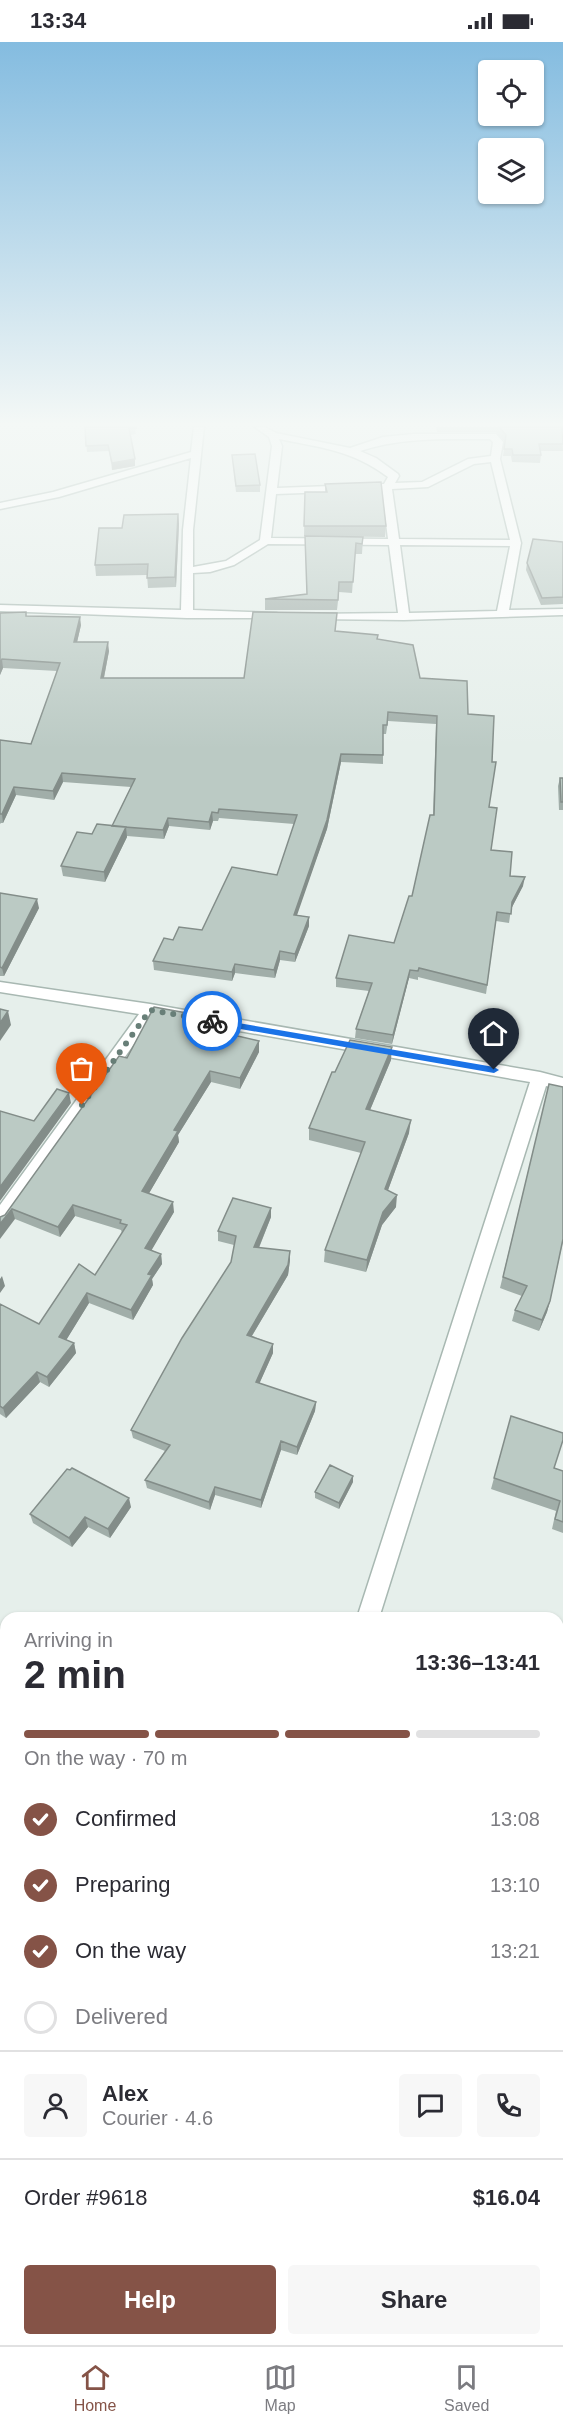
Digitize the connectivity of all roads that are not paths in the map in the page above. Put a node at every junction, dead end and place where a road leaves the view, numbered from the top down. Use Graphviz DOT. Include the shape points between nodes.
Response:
graph roads {
  1 [pos="188,534"];
  2 [pos="266,534"];
  3 [pos="392,534"];
  4 [pos="514,534"];
  5 [pos="265,541"];
  6 [pos="393,542"];
  7 [pos="516,543"];
  8 [pos="188,570"];
  9 [pos="0,608"];
  10 [pos="504,612"];
  11 [pos="563,612"];
  12 [pos="187,615"];
  13 [pos="404,617"];
  14 [pos="0,987"];
  15 [pos="150,1010"];
  16 [pos="540,1078"];
  17 [pos="563,1084"];
  18 [pos="0,1219"];
  19 [pos="370,1612"];
  1 -- 8 [label="street"];
  2 -- 5 [label="street"];
  3 -- 6 [label="street"];
  4 -- 7 [label="street"];
  5 -- 6 [label="street"];
  5 -- 8 [label="street" via="239,560"];
  6 -- 7 [label="street"];
  6 -- 13 [label="street"];
  7 -- 10 [label="street"];
  8 -- 12 [label="street"];
  9 -- 12 [label="street"];
  10 -- 11 [label="street"];
  10 -- 13 [label="street"];
  12 -- 13 [label="street"];
  14 -- 15 [label="street"];
  15 -- 16 [label="street"];
  15 -- 18 [label="street"];
  16 -- 17 [label="street"];
  16 -- 19 [label="street"];
}
